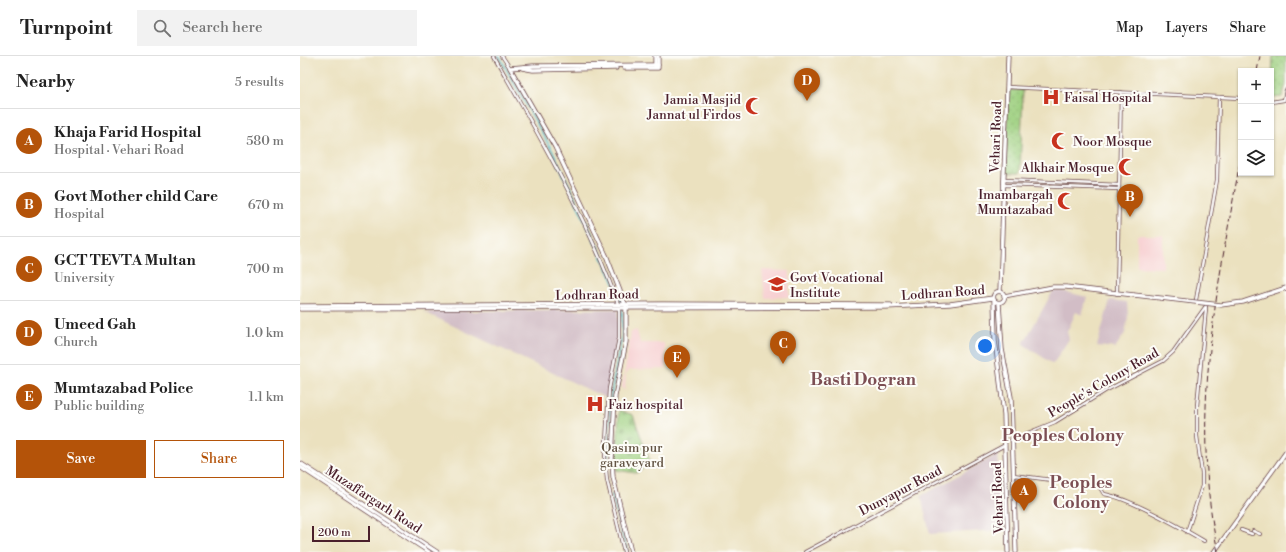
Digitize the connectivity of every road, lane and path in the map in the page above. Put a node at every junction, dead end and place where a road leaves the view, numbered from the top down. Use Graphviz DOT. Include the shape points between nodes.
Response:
graph roads {
  1 [pos="494,56"];
  2 [pos="502,56"];
  3 [pos="657,56"];
  4 [pos="1008,56"];
  5 [pos="510,68"];
  6 [pos="1007,88"];
  7 [pos="1286,90"];
  8 [pos="1121,92"];
  9 [pos="1219,97"];
  10 [pos="1238,98"];
  11 [pos="1285,100"];
  12 [pos="1274,102"];
  13 [pos="1003,182"];
  14 [pos="1119,185"];
  15 [pos="1119,189"];
  16 [pos="1286,288"];
  17 [pos="1000,291"];
  18 [pos="1118,294"];
  19 [pos="1004,296"];
  20 [pos="994,300"];
  21 [pos="1196,300"];
  22 [pos="1000,303"];
  23 [pos="300,306"];
  24 [pos="618,306"];
  25 [pos="625,306"];
  26 [pos="300,310"];
  27 [pos="1011,440"];
  28 [pos="1005,444"];
  29 [pos="1286,452"];
  30 [pos="300,463"];
  31 [pos="300,467"];
  32 [pos="1013,475"];
  33 [pos="1242,530"];
  34 [pos="1186,532"];
  35 [pos="1260,534"];
  36 [pos="1204,541"];
  37 [pos="429,552"];
  38 [pos="437,552"];
  39 [pos="624,552"];
  40 [pos="631,552"];
  41 [pos="805,552"];
  42 [pos="1008,552"];
  43 [pos="1016,552"];
  44 [pos="1214,552"];
  1 -- 24 [label="street" via="544,143 596,250"];
  2 -- 5 [label="street"];
  3 -- 5 [label="main road" via="656,66"];
  4 -- 6 [label="main road, Vehari Road"];
  5 -- 25 [label="main road" via="555,146 606,255"];
  6 -- 8 [label="street"];
  6 -- 13 [label="main road, Vehari Road"];
  7 -- 11 [label="street"];
  8 -- 9 [label="street"];
  8 -- 14 [label="street"];
  9 -- 10 [label="street"];
  9 -- 21 [label="street" via="1217,180"];
  11 -- 12 [label="street"];
  13 -- 14 [label="street"];
  13 -- 15 [label="street"];
  13 -- 17 [label="main road, Vehari Road"];
  14 -- 15 [label="street"];
  15 -- 18 [label="street"];
  16 -- 18 [label="main road, bridge" via="1248,301 1221,305"];
  17 -- 19 [label="main road"];
  17 -- 20 [label="main road" via="995,293"];
  18 -- 19 [label="main road" via="1066,287"];
  19 -- 22 [label="main road"];
  20 -- 22 [label="main road"];
  20 -- 25 [label="main road, Lodhran Road" via="894,305"];
  20 -- 28 [label="main road, Vehari Road" via="995,340"];
  22 -- 27 [label="main road, Vehari Road" via="1002,349 1011,397"];
  23 -- 24 [label="main road, Lodhran Road"];
  24 -- 25 [label="main road, Lodhran Road"];
  24 -- 26 [label="main road, Lodhran Road"];
  24 -- 39 [label="street" via="619,338 609,389 605,459 608,489"];
  25 -- 40 [label="main road" via="626,342 615,396 612,459 613,477"];
  27 -- 32 [label="main road, Vehari Road"];
  27 -- 34 [label="street, People's Colony Road" via="1055,422 1105,391 1163,361 1173,352 1206,306 1197,406 1202,486"];
  28 -- 41 [label="street, Dunyapur Road"];
  28 -- 42 [label="main road, Vehari Road"];
  29 -- 44 [label="main road"];
  30 -- 38 [label="main road, Muzaffargarh Road"];
  31 -- 37 [label="main road, Muzaffargarh Road"];
  32 -- 34 [label="street" via="1099,486 1104,494 1138,506"];
  32 -- 43 [label="main road, Vehari Road"];
  33 -- 35 [label="street"];
  34 -- 36 [label="street"];
}
